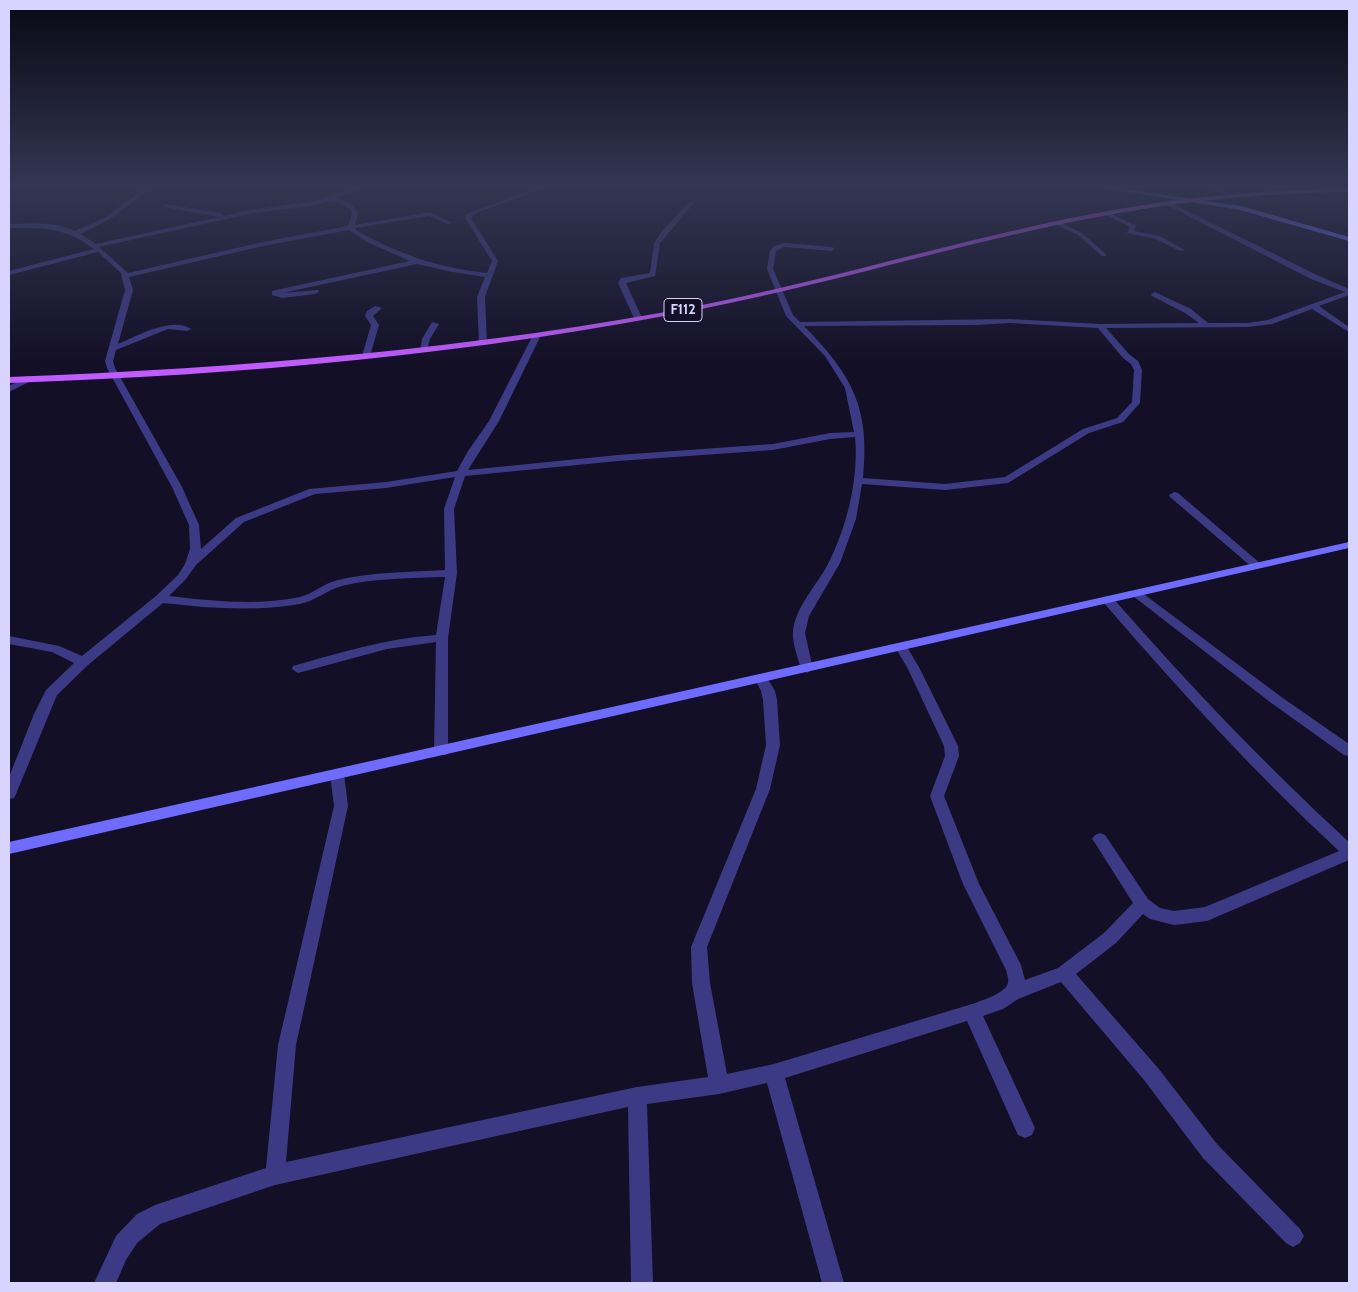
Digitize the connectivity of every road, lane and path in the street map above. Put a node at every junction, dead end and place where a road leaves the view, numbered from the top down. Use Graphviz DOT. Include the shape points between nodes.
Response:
graph roads {
  1 [pos="92,245"];
  2 [pos="108,245"];
  3 [pos="257,245"];
  4 [pos="377,245"];
  5 [pos="485,245"];
  6 [pos="656,245"];
  7 [pos="964,245"];
  8 [pos="1093,245"];
  9 [pos="1173,245"];
  10 [pos="1251,245"];
  11 [pos="96,248"];
  12 [pos="832,249"];
  13 [pos="1182,250"];
  14 [pos="1104,255"];
  15 [pos="417,262"];
  16 [pos="9,273"];
  17 [pos="490,275"];
  18 [pos="126,276"];
  19 [pos="778,290"];
  20 [pos="315,292"];
  21 [pos="1349,292"];
  22 [pos="1155,294"];
  23 [pos="1313,306"];
  24 [pos="378,308"];
  25 [pos="638,318"];
  26 [pos="435,324"];
  27 [pos="799,324"];
  28 [pos="1206,325"];
  29 [pos="1100,326"];
  30 [pos="187,329"];
  31 [pos="1349,330"];
  32 [pos="537,335"];
  33 [pos="483,343"];
  34 [pos="112,349"];
  35 [pos="423,350"];
  36 [pos="366,356"];
  37 [pos="114,374"];
  38 [pos="28,379"];
  39 [pos="9,380"];
  40 [pos="9,389"];
  41 [pos="859,434"];
  42 [pos="461,473"];
  43 [pos="858,481"];
  44 [pos="1174,495"];
  45 [pos="1349,545"];
  46 [pos="191,564"];
  47 [pos="1257,566"];
  48 [pos="451,573"];
  49 [pos="1137,594"];
  50 [pos="160,599"];
  51 [pos="1108,600"];
  52 [pos="442,638"];
  53 [pos="9,640"];
  54 [pos="901,647"];
  55 [pos="83,662"];
  56 [pos="298,668"];
  57 [pos="807,669"];
  58 [pos="761,679"];
  59 [pos="1349,750"];
  60 [pos="441,751"];
  61 [pos="337,774"];
  62 [pos="9,794"];
  63 [pos="1100,839"];
  64 [pos="9,848"];
  65 [pos="1349,852"];
  66 [pos="1142,904"];
  67 [pos="1064,973"];
  68 [pos="1012,993"];
  69 [pos="972,1012"];
  70 [pos="774,1073"];
  71 [pos="719,1085"];
  72 [pos="637,1096"];
  73 [pos="1025,1128"];
  74 [pos="275,1175"];
  75 [pos="1293,1236"];
  76 [pos="105,1283"];
  77 [pos="642,1283"];
  78 [pos="833,1283"];
  1 -- 11 [label="street"];
  2 -- 11 [label="street"];
  3 -- 18 [label="street"];
  4 -- 15 [label="street" via="396,256"];
  5 -- 17 [label="street" via="495,261"];
  6 -- 25 [label="street" via="653,275 629,278 622,283"];
  7 -- 19 [label="main road, F112"];
  8 -- 14 [label="street"];
  9 -- 13 [label="street"];
  10 -- 21 [label="street"];
  11 -- 16 [label="street"];
  11 -- 18 [label="street"];
  12 -- 19 [label="street" via="776,247 770,269"];
  15 -- 17 [label="street" via="462,273"];
  15 -- 20 [label="street" via="275,293 282,296"];
  17 -- 33 [label="street" via="481,297"];
  18 -- 34 [label="street" via="129,290"];
  19 -- 25 [label="main road, F112"];
  19 -- 27 [label="street" via="790,316"];
  21 -- 23 [label="street"];
  22 -- 28 [label="street" via="1188,311"];
  23 -- 28 [label="street" via="1263,324"];
  23 -- 31 [label="street"];
  24 -- 36 [label="street" via="369,316 375,325"];
  25 -- 32 [label="main road, F112"];
  26 -- 35 [label="street"];
  27 -- 29 [label="street" via="1010,321"];
  27 -- 41 [label="street" via="828,355 849,388"];
  28 -- 29 [label="street"];
  29 -- 43 [label="street" via="1138,370 1136,403 1120,420 1086,431 1008,480 945,487"];
  30 -- 34 [label="street" via="171,326"];
  32 -- 33 [label="main road, F112"];
  32 -- 42 [label="street" via="494,420"];
  33 -- 35 [label="main road, F112"];
  34 -- 37 [label="street" via="109,361"];
  35 -- 36 [label="main road, F112"];
  36 -- 37 [label="main road, F112"];
  37 -- 38 [label="main road, F112"];
  37 -- 46 [label="street" via="177,487 194,525 196,549"];
  38 -- 39 [label="main road, F112"];
  38 -- 40 [label="street"];
  41 -- 42 [label="street" via="739,451 618,458"];
  41 -- 43 [label="street"];
  42 -- 46 [label="street" via="386,485 308,492 240,520"];
  42 -- 48 [label="street" via="449,508"];
  43 -- 57 [label="street" via="852,519 834,563 803,616 799,633"];
  44 -- 47 [label="street"];
  45 -- 47 [label="main road"];
  46 -- 50 [label="street"];
  47 -- 49 [label="main road"];
  48 -- 50 [label="street" via="356,580 291,601 242,604"];
  48 -- 52 [label="street"];
  49 -- 51 [label="main road"];
  49 -- 59 [label="street"];
  50 -- 55 [label="street"];
  51 -- 54 [label="main road"];
  51 -- 65 [label="street" via="1197,700"];
  52 -- 56 [label="street" via="419,639"];
  52 -- 60 [label="street"];
  53 -- 55 [label="street" via="55,650"];
  54 -- 57 [label="main road"];
  54 -- 68 [label="street" via="951,746 952,756 937,796 971,884 1015,970 1017,983"];
  55 -- 62 [label="street" via="51,693"];
  57 -- 58 [label="main road"];
  58 -- 60 [label="main road"];
  58 -- 71 [label="street" via="770,700 773,745 762,789 699,947"];
  60 -- 61 [label="main road"];
  61 -- 64 [label="main road"];
  61 -- 74 [label="street" via="341,806 287,1045"];
  63 -- 66 [label="street"];
  65 -- 66 [label="street" via="1206,914 1174,918 1156,914"];
  66 -- 67 [label="street" via="1110,938"];
  67 -- 68 [label="street"];
  67 -- 75 [label="street" via="1151,1074 1210,1151"];
  68 -- 69 [label="street" via="997,1003"];
  69 -- 70 [label="street"];
  69 -- 73 [label="street"];
  70 -- 71 [label="street"];
  70 -- 78 [label="street"];
  71 -- 72 [label="street"];
  72 -- 74 [label="street"];
  72 -- 77 [label="street"];
  74 -- 76 [label="street" via="155,1215 139,1224 128,1235"];
}
